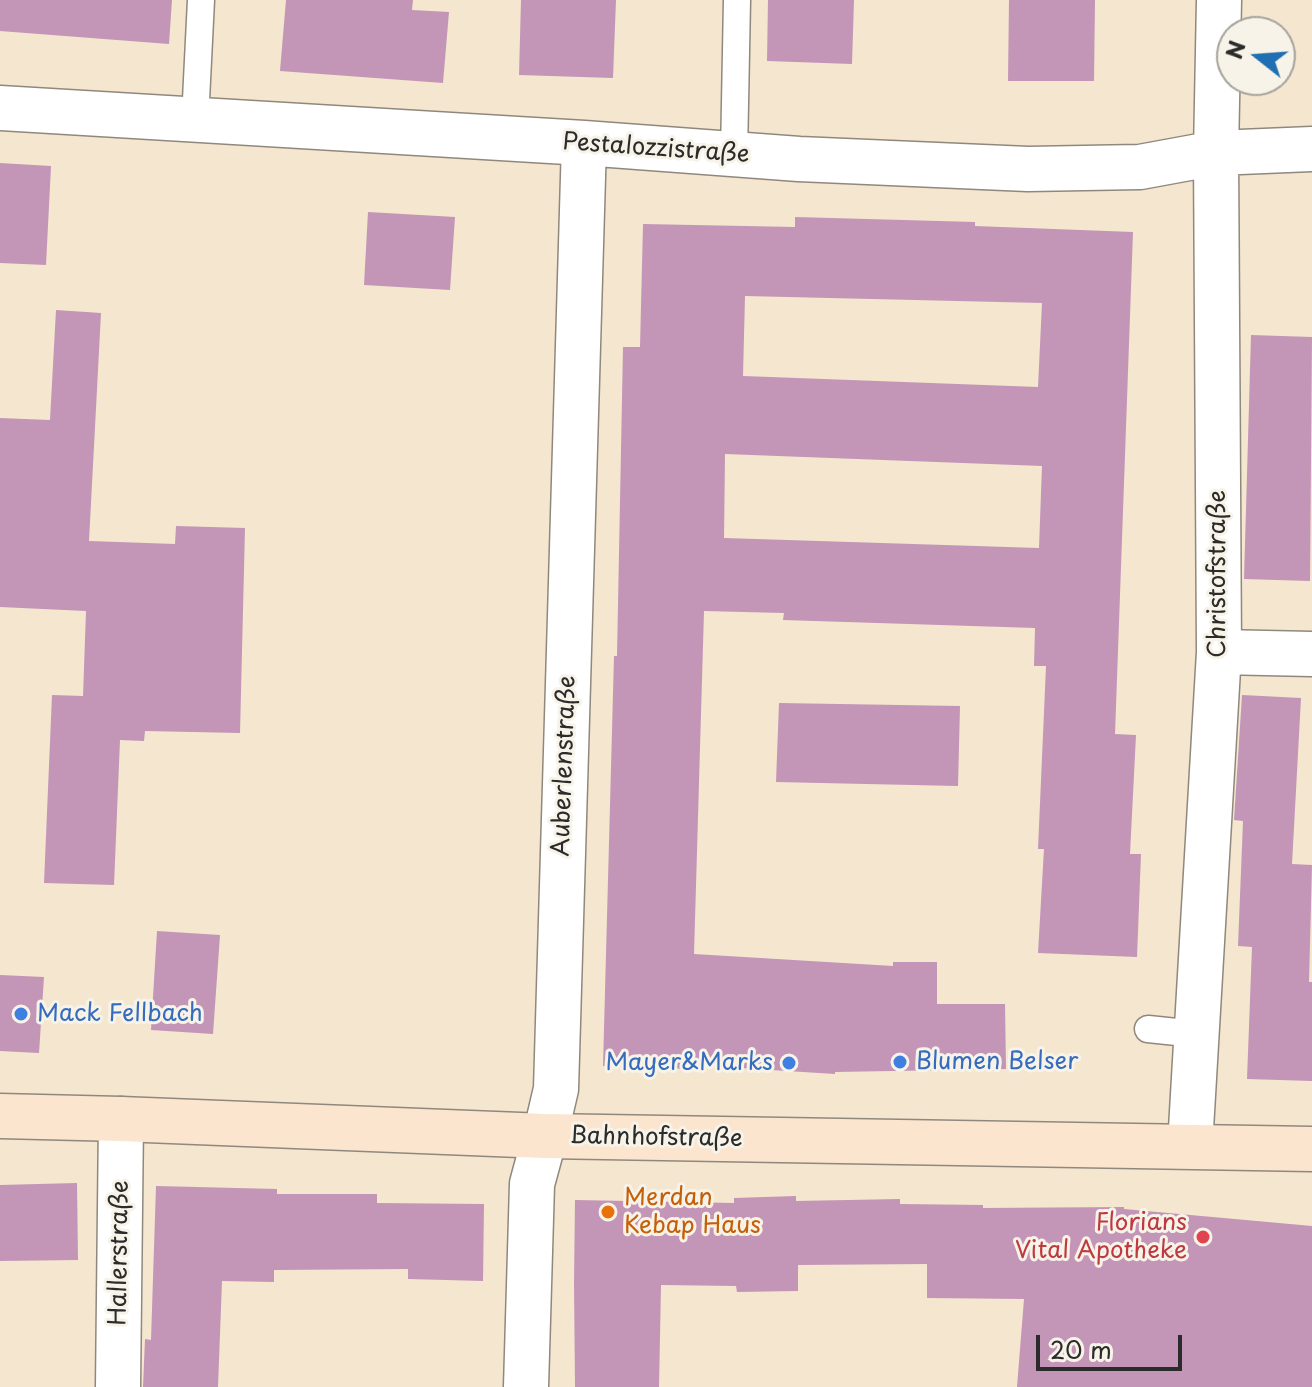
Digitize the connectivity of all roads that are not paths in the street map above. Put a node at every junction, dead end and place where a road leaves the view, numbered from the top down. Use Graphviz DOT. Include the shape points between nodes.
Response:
graph roads {
  1 [pos="201,0"];
  2 [pos="737,0"];
  3 [pos="1219,0"];
  4 [pos="0,108"];
  5 [pos="195,120"];
  6 [pos="584,143"];
  7 [pos="1312,149"];
  8 [pos="1216,153"];
  9 [pos="734,155"];
  10 [pos="1219,652"];
  11 [pos="1312,654"];
  12 [pos="1148,1029"];
  13 [pos="1196,1034"];
  14 [pos="0,1116"];
  15 [pos="121,1119"];
  16 [pos="545,1136"];
  17 [pos="1190,1146"];
  18 [pos="1312,1149"];
  19 [pos="118,1387"];
  20 [pos="526,1387"];
  1 -- 5 [label="lane"];
  2 -- 9 [label="lane"];
  3 -- 8 [label="street, Christofstraße"];
  4 -- 5 [label="street, Pestalozzistraße"];
  5 -- 6 [label="street, Pestalozzistraße"];
  6 -- 9 [label="street, Pestalozzistraße"];
  6 -- 16 [label="street, Auberlenstraße" via="556,1089"];
  7 -- 8 [label="street, Pestalozzistraße"];
  8 -- 9 [label="street, Pestalozzistraße" via="1140,167 1028,169"];
  8 -- 10 [label="street, Christofstraße"];
  10 -- 11 [label="street"];
  10 -- 13 [label="street, Christofstraße"];
  12 -- 13 [label="lane"];
  13 -- 17 [label="street, Christofstraße"];
  14 -- 15 [label="street, Bahnhofstraße"];
  15 -- 16 [label="street, Bahnhofstraße"];
  15 -- 19 [label="street, Hallerstraße"];
  16 -- 17 [label="street, Bahnhofstraße"];
  16 -- 20 [label="street, Auberlenstraße" via="532,1184"];
  17 -- 18 [label="street, Bahnhofstraße"];
}
